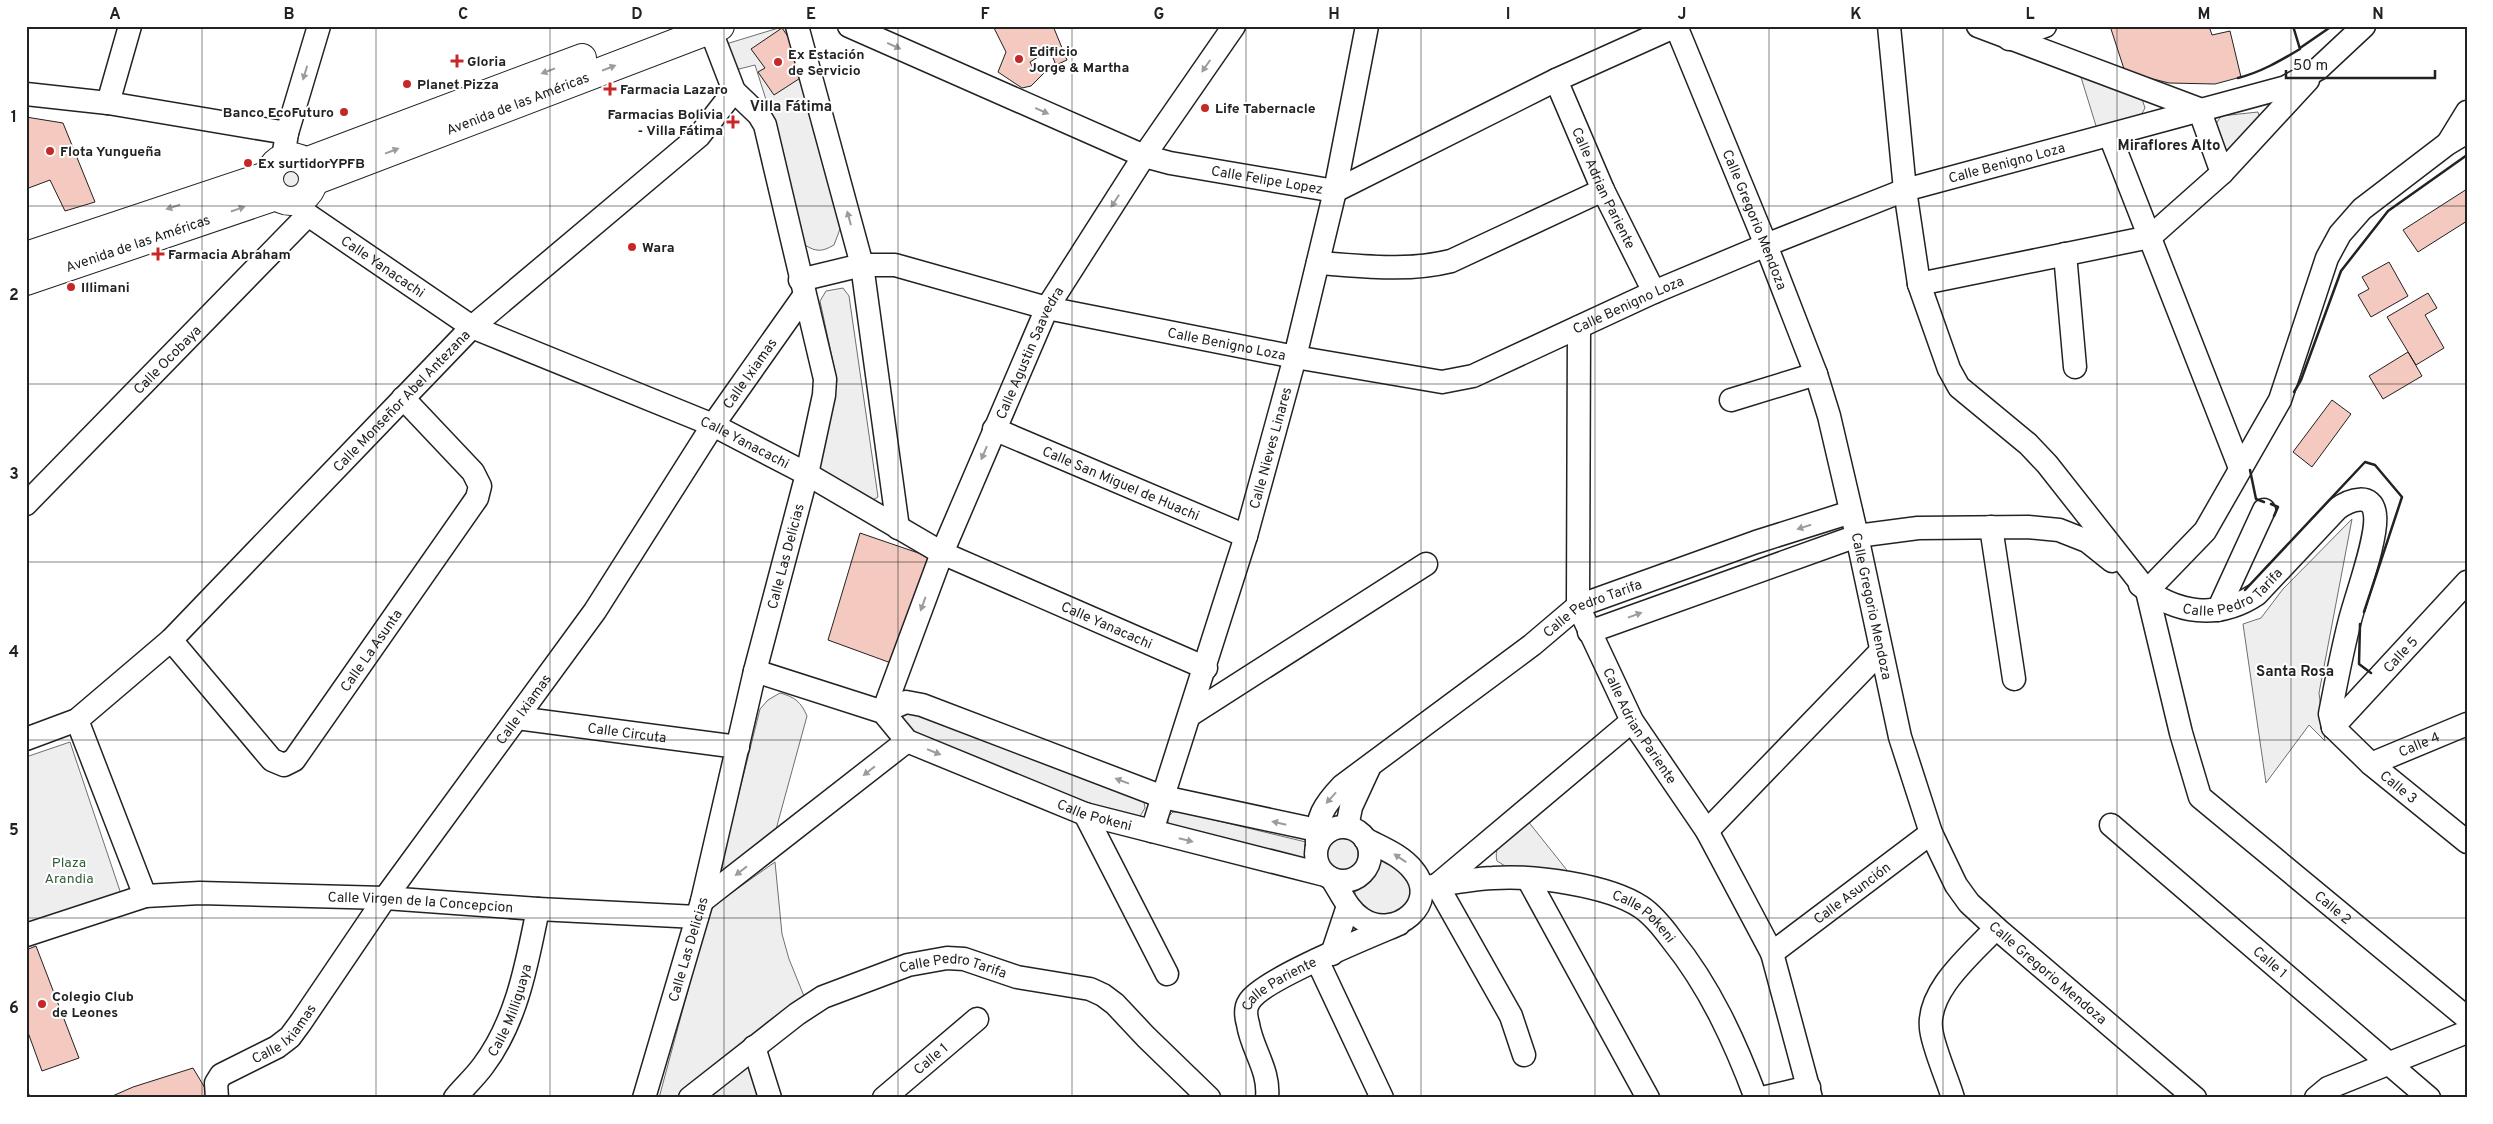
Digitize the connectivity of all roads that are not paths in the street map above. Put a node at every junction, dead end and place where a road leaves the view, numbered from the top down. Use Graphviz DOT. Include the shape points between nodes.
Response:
graph roads {
  1 [pos="130,26"];
  2 [pos="319,26"];
  3 [pos="667,26"];
  4 [pos="797,26"];
  5 [pos="849,26"];
  6 [pos="1234,26"];
  7 [pos="1367,26"];
  8 [pos="1676,26"];
  9 [pos="1889,26"];
  10 [pos="1978,26"];
  11 [pos="2046,26"];
  12 [pos="2364,26"];
  13 [pos="713,28"];
  14 [pos="2008,39"];
  15 [pos="2318,69"];
  16 [pos="1556,80"];
  17 [pos="734,91"];
  18 [pos="26,94"];
  19 [pos="108,103"];
  20 [pos="2199,109"];
  21 [pos="2467,112"];
  22 [pos="2467,132"];
  23 [pos="2110,136"];
  24 [pos="2447,144"];
  25 [pos="1144,156"];
  26 [pos="2222,173"];
  27 [pos="292,178"];
  28 [pos="1603,190"];
  29 [pos="1905,190"];
  30 [pos="1335,191"];
  31 [pos="2150,237"];
  32 [pos="1766,244"];
  33 [pos="2064,254"];
  34 [pos="26,256"];
  35 [pos="1318,264"];
  36 [pos="862,265"];
  37 [pos="26,281"];
  38 [pos="1919,284"];
  39 [pos="802,288"];
  40 [pos="1654,292"];
  41 [pos="1047,308"];
  42 [pos="472,327"];
  43 [pos="1579,327"];
  44 [pos="1294,357"];
  45 [pos="2075,367"];
  46 [pos="1816,374"];
  47 [pos="403,398"];
  48 [pos="1730,400"];
  49 [pos="713,425"];
  50 [pos="994,429"];
  51 [pos="2240,468"];
  52 [pos="807,474"];
  53 [pos="26,504"];
  54 [pos="2264,510"];
  55 [pos="1851,512"];
  56 [pos="1991,527"];
  57 [pos="898,528"];
  58 [pos="1246,536"];
  59 [pos="1857,536"];
  60 [pos="942,553"];
  61 [pos="1426,564"];
  62 [pos="2467,582"];
  63 [pos="2147,591"];
  64 [pos="1578,606"];
  65 [pos="2218,610"];
  66 [pos="1589,632"];
  67 [pos="171,640"];
  68 [pos="1881,651"];
  69 [pos="1206,668"];
  70 [pos="755,671"];
  71 [pos="2014,680"];
  72 [pos="883,712"];
  73 [pos="1190,715"];
  74 [pos="517,718"];
  75 [pos="77,720"];
  76 [pos="1632,721"];
  77 [pos="2467,724"];
  78 [pos="2332,727"];
  79 [pos="26,739"];
  80 [pos="908,741"];
  81 [pos="738,747"];
  82 [pos="2371,764"];
  83 [pos="1369,768"];
  84 [pos="1163,797"];
  85 [pos="1085,814"];
  86 [pos="2111,825"];
  87 [pos="1152,831"];
  88 [pos="1707,831"];
  89 [pos="1931,833"];
  90 [pos="1335,835"];
  91 [pos="2467,842"];
  92 [pos="1329,877"];
  93 [pos="1528,879"];
  94 [pos="1429,887"];
  95 [pos="145,896"];
  96 [pos="385,898"];
  97 [pos="1348,906"];
  98 [pos="699,909"];
  99 [pos="538,910"];
  100 [pos="1398,924"];
  101 [pos="1996,928"];
  102 [pos="26,936"];
  103 [pos="1772,953"];
  104 [pos="1325,957"];
  105 [pos="1167,974"];
  106 [pos="2467,1018"];
  107 [pos="977,1019"];
  108 [pos="2467,1032"];
  109 [pos="754,1047"];
  110 [pos="1524,1055"];
  111 [pos="2388,1064"];
  112 [pos="1810,1093"];
  113 [pos="216,1094"];
  114 [pos="455,1098"];
  115 [pos="644,1098"];
  116 [pos="690,1098"];
  117 [pos="770,1098"];
  118 [pos="884,1098"];
  119 [pos="1210,1098"];
  120 [pos="1267,1098"];
  121 [pos="1382,1098"];
  122 [pos="1648,1098"];
  123 [pos="1756,1098"];
  124 [pos="1762,1098"];
  125 [pos="1954,1098"];
  126 [pos="2195,1098"];
  127 [pos="2316,1098"];
  128 [pos="2428,1098"];
  1 -- 19 [label="street"];
  2 -- 27 [label="street, Calle Ocobaya, one-way"];
  3 -- 27 [label="main road, Avenida de las Américas, one-way"];
  36 -- 4 [label="street, one-way"];
  5 -- 25 [label="street, Calle Felipe Lopez, one-way"];
  6 -- 25 [label="street, Calle Agustin Saavedra, one-way"];
  7 -- 30 [label="street, Calle Nieves Linares"];
  8 -- 16 [label="street, Calle Felipe Lopez"];
  8 -- 32 [label="street, Calle Gregorio Mendoza"];
  9 -- 29 [label="street"];
  10 -- 14 [label="street"];
  11 -- 14 [label="street"];
  12 -- 15 [label="street, Calle Benigno Loza"];
  13 -- 17 [label="street, Calle Las Delicias"];
  27 -- 13 [label="main road, Avenida de las Américas, one-way"];
  14 -- 20 [label="street"];
  15 -- 20 [label="street, Calle Benigno Loza" via="2286,87"];
  15 -- 26 [label="street"];
  16 -- 28 [label="street, Calle Adrian Pariente"];
  16 -- 30 [label="street, Calle Felipe Lopez"];
  17 -- 39 [label="street, Calle Las Delicias" via="765,125"];
  17 -- 42 [label="street, Calle Monseñor Abel Antezana" via="699,136"];
  18 -- 19 [label="street, Calle Yanacachi"];
  19 -- 27 [label="street, Calle Yanacachi"];
  20 -- 23 [label="street, Calle Benigno Loza"];
  20 -- 26 [label="street"];
  21 -- 24 [label="street"];
  22 -- 24 [label="street"];
  23 -- 29 [label="street, Calle Benigno Loza"];
  23 -- 31 [label="street"];
  24 -- 51 [label="street" via="2362,209 2340,234 2327,258 2280,400"];
  25 -- 30 [label="street, Calle Felipe Lopez"];
  25 -- 41 [label="street, Calle Agustin Saavedra, one-way"];
  26 -- 31 [label="street"];
  27 -- 34 [label="main road, Avenida de las Américas, one-way"];
  37 -- 27 [label="main road, Avenida de las Américas, one-way"];
  27 -- 42 [label="street, Calle Yanacachi"];
  27 -- 53 [label="street, Calle Ocobaya"];
  28 -- 35 [label="street" via="1451,261 1406,269"];
  28 -- 40 [label="street, Calle Adrian Pariente"];
  29 -- 32 [label="street, Calle Benigno Loza"];
  29 -- 38 [label="street"];
  30 -- 35 [label="street, Calle Nieves Linares"];
  31 -- 33 [label="street"];
  31 -- 51 [label="street"];
  32 -- 40 [label="street, Calle Benigno Loza"];
  32 -- 46 [label="street, Calle Gregorio Mendoza"];
  33 -- 38 [label="street"];
  33 -- 45 [label="street"];
  35 -- 44 [label="street, Calle Nieves Linares"];
  36 -- 39 [label="street"];
  36 -- 41 [label="street, Calle Benigno Loza" via="895,265"];
  36 -- 57 [label="street"];
  38 -- 63 [label="street" via="1949,369 1959,387 2028,444 2047,464"];
  39 -- 49 [label="street, Calle Ixiamas"];
  39 -- 52 [label="street, Calle Las Delicias" via="825,379"];
  40 -- 43 [label="street, Calle Benigno Loza"];
  41 -- 44 [label="street, Calle Benigno Loza"];
  41 -- 50 [label="street, Calle Agustin Saavedra"];
  42 -- 47 [label="street, Calle Monseñor Abel Antezana"];
  42 -- 49 [label="street, Calle Yanacachi"];
  43 -- 44 [label="street, Calle Benigno Loza" via="1473,376 1449,381"];
  43 -- 64 [label="street, Calle Adrian Pariente"];
  44 -- 58 [label="street, Calle Nieves Linares"];
  46 -- 48 [label="street"];
  46 -- 55 [label="street, Calle Gregorio Mendoza"];
  47 -- 67 [label="street, Calle Monseñor Abel Antezana"];
  47 -- 67 [label="street, Calle La Asunta" via="473,472 480,486 476,498 294,760 284,765 272,760"];
  49 -- 52 [label="street, Calle Yanacachi"];
  49 -- 74 [label="street, Calle Ixiamas" via="595,611"];
  50 -- 58 [label="street, Calle San Miguel de Huachi"];
  50 -- 60 [label="street, Calle Agustin Saavedra, one-way"];
  51 -- 63 [label="street" via="2205,531"];
  52 -- 57 [label="street, Calle Yanacachi"];
  52 -- 70 [label="street, Calle Las Delicias"];
  54 -- 65 [label="street"];
  55 -- 59 [label="street, Calle Gregorio Mendoza"];
  55 -- 64 [label="street, Calle Pedro Tarifa, one-way" via="1756,542"];
  56 -- 59 [label="street, Calle Pedro Tarifa" via="1918,528"];
  56 -- 63 [label="street, Calle Pedro Tarifa" via="2028,526 2075,534"];
  56 -- 71 [label="street"];
  57 -- 60 [label="street, Calle Yanacachi"];
  58 -- 69 [label="street, Calle Nieves Linares"];
  66 -- 59 [label="street, Calle Pedro Tarifa, one-way"];
  59 -- 68 [label="street, Calle Gregorio Mendoza"];
  60 -- 69 [label="street, Calle Yanacachi"];
  60 -- 72 [label="street, Calle Agustin Saavedra, one-way"];
  61 -- 73 [label="street"];
  62 -- 78 [label="street, Calle 5"];
  63 -- 65 [label="street, Calle Pedro Tarifa" via="2180,608"];
  63 -- 106 [label="street, Calle 2" via="2181,733 2200,796"];
  64 -- 66 [label="street, Calle Adrian Pariente"];
  64 -- 83 [label="street, Calle Pedro Tarifa"];
  65 -- 78 [label="street, Calle Pedro Tarifa" via="2243,603 2257,594 2348,501 2361,499 2370,504 2376,514 2372,539 2349,622 2330,714"];
  66 -- 76 [label="street, Calle Adrian Pariente"];
  67 -- 75 [label="street, Calle Monseñor Abel Antezana"];
  68 -- 88 [label="street"];
  68 -- 89 [label="street, Calle Gregorio Mendoza" via="1900,737"];
  69 -- 73 [label="street, Calle Nieves Linares"];
  70 -- 72 [label="street"];
  70 -- 81 [label="street, Calle Las Delicias"];
  72 -- 80 [label="street, Calle Pokeni"];
  84 -- 72 [label="street, one-way" via="922,705 906,702"];
  73 -- 84 [label="street, Calle Nieves Linares"];
  74 -- 81 [label="street, Calle Circuta"];
  74 -- 96 [label="street, Calle Ixiamas"];
  75 -- 79 [label="street, Calle Monseñor Abel Antezana"];
  75 -- 95 [label="street"];
  76 -- 88 [label="street, Calle Adrian Pariente"];
  76 -- 94 [label="street"];
  77 -- 82 [label="street, Calle 4"];
  78 -- 82 [label="street, Calle 3"];
  80 -- 85 [label="street, Calle Pokeni, one-way"];
  80 -- 98 [label="street, one-way"];
  81 -- 98 [label="street, Calle Las Delicias"];
  82 -- 91 [label="street, Calle 3"];
  83 -- 90 [label="street, Calle Pedro Tarifa"];
  83 -- 90 [label="street, Calle Pedro Tarifa, one-way" via="1342,786 1326,803"];
  84 -- 87 [label="street, Calle Nieves Linares"];
  90 -- 84 [label="street, one-way"];
  85 -- 87 [label="street, Calle Pokeni"];
  85 -- 105 [label="street"];
  86 -- 111 [label="street, Calle 1"];
  87 -- 92 [label="street, Calle Pokeni, one-way"];
  88 -- 103 [label="street, Calle Adrian Pariente"];
  89 -- 101 [label="street, Calle Gregorio Mendoza" via="1956,885 1969,903"];
  89 -- 103 [label="street, Calle Asunción"];
  90 -- 92 [label="street" via="1316,862"];
  90 -- 92 [label="street, Calle Pokeni" via="1370,856 1363,873 1347,882"];
  94 -- 90 [label="street, one-way" via="1408,864"];
  92 -- 97 [label="street"];
  93 -- 94 [label="street, Calle Pokeni" via="1494,878"];
  93 -- 122 [label="street"];
  93 -- 123 [label="street, Calle Pokeni" via="1614,894 1642,908 1685,956 1708,992 1738,1051"];
  94 -- 100 [label="street, Calle Pariente" via="1417,908"];
  94 -- 110 [label="street" via="1511,1016"];
  95 -- 96 [label="street, Calle Virgen de la Concepcion" via="238,893"];
  95 -- 102 [label="street, Calle Virgen de la Concepcion"];
  96 -- 99 [label="street, Calle Virgen de la Concepcion"];
  96 -- 113 [label="street, Calle Ixiamas" via="290,1037 257,1059 229,1070 216,1083"];
  97 -- 100 [label="street" via="1372,924"];
  97 -- 104 [label="street"];
  98 -- 99 [label="street, Calle Virgen de la Concepcion"];
  98 -- 115 [label="street, Calle Las Delicias"];
  99 -- 114 [label="street, Calle Milliguaya" via="524,979 510,1016 484,1065"];
  100 -- 104 [label="street, Calle Pariente"];
  101 -- 125 [label="street" via="1941,988 1934,1004 1930,1028"];
  101 -- 126 [label="street, Calle Gregorio Mendoza"];
  103 -- 112 [label="street, Calle Adrian Pariente"];
  104 -- 120 [label="street, Calle Pariente" via="1264,988 1246,1008 1248,1026 1266,1074"];
  104 -- 121 [label="street"];
  107 -- 118 [label="street, Calle 1"];
  108 -- 111 [label="street"];
  109 -- 116 [label="street, Calle Pedro Tarifa"];
  109 -- 117 [label="street"];
  109 -- 119 [label="street, Calle Pedro Tarifa" via="822,997 933,959 964,959 1017,977 1090,989 1103,995"];
  111 -- 127 [label="street" via="2328,1088"];
  111 -- 128 [label="street, Calle 1"];
  112 -- 124 [label="street"];
}
